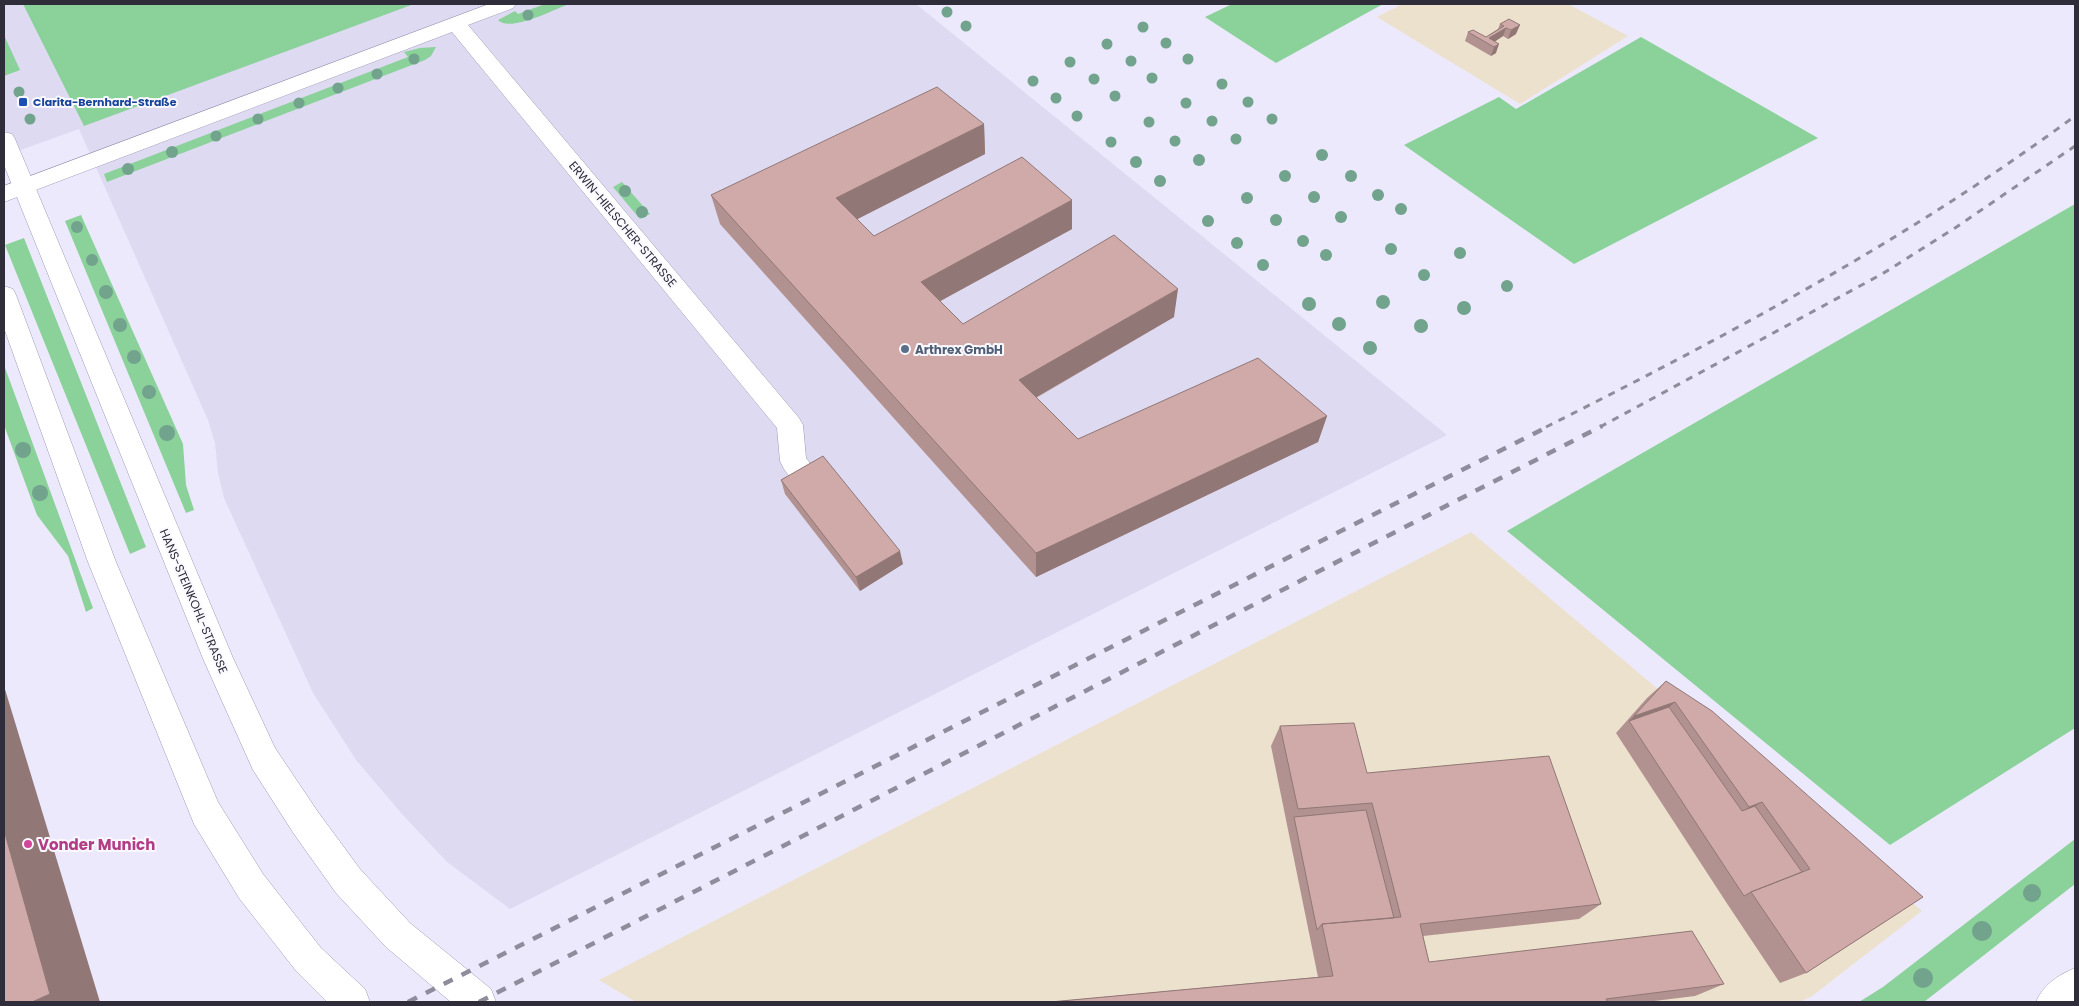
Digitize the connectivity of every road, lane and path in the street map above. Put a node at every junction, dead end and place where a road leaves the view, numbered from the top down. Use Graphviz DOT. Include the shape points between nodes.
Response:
graph roads {
  1 [pos="506,4"];
  2 [pos="456,23"];
  3 [pos="4,139"];
  4 [pos="14,190"];
  5 [pos="4,296"];
  6 [pos="809,481"];
  7 [pos="2075,986"];
  8 [pos="352,1002"];
  9 [pos="478,1002"];
  10 [pos="2054,1002"];
  1 -- 2 [label="main road"];
  2 -- 4 [label="main road"];
  2 -- 6 [label="main road, ERWIN-HIELSCHER-STRASSE" via="790,425 793,461"];
  3 -- 4 [label="main road, HANS-STEINKOHL-STRASSE"];
  4 -- 9 [label="main road, HANS-STEINKOHL-STRASSE" via="264,759 306,824 348,880 398,936"];
  5 -- 8 [label="main road" via="102,562 206,813 251,886 309,960"];
  7 -- 10 [label="main road"];
}
